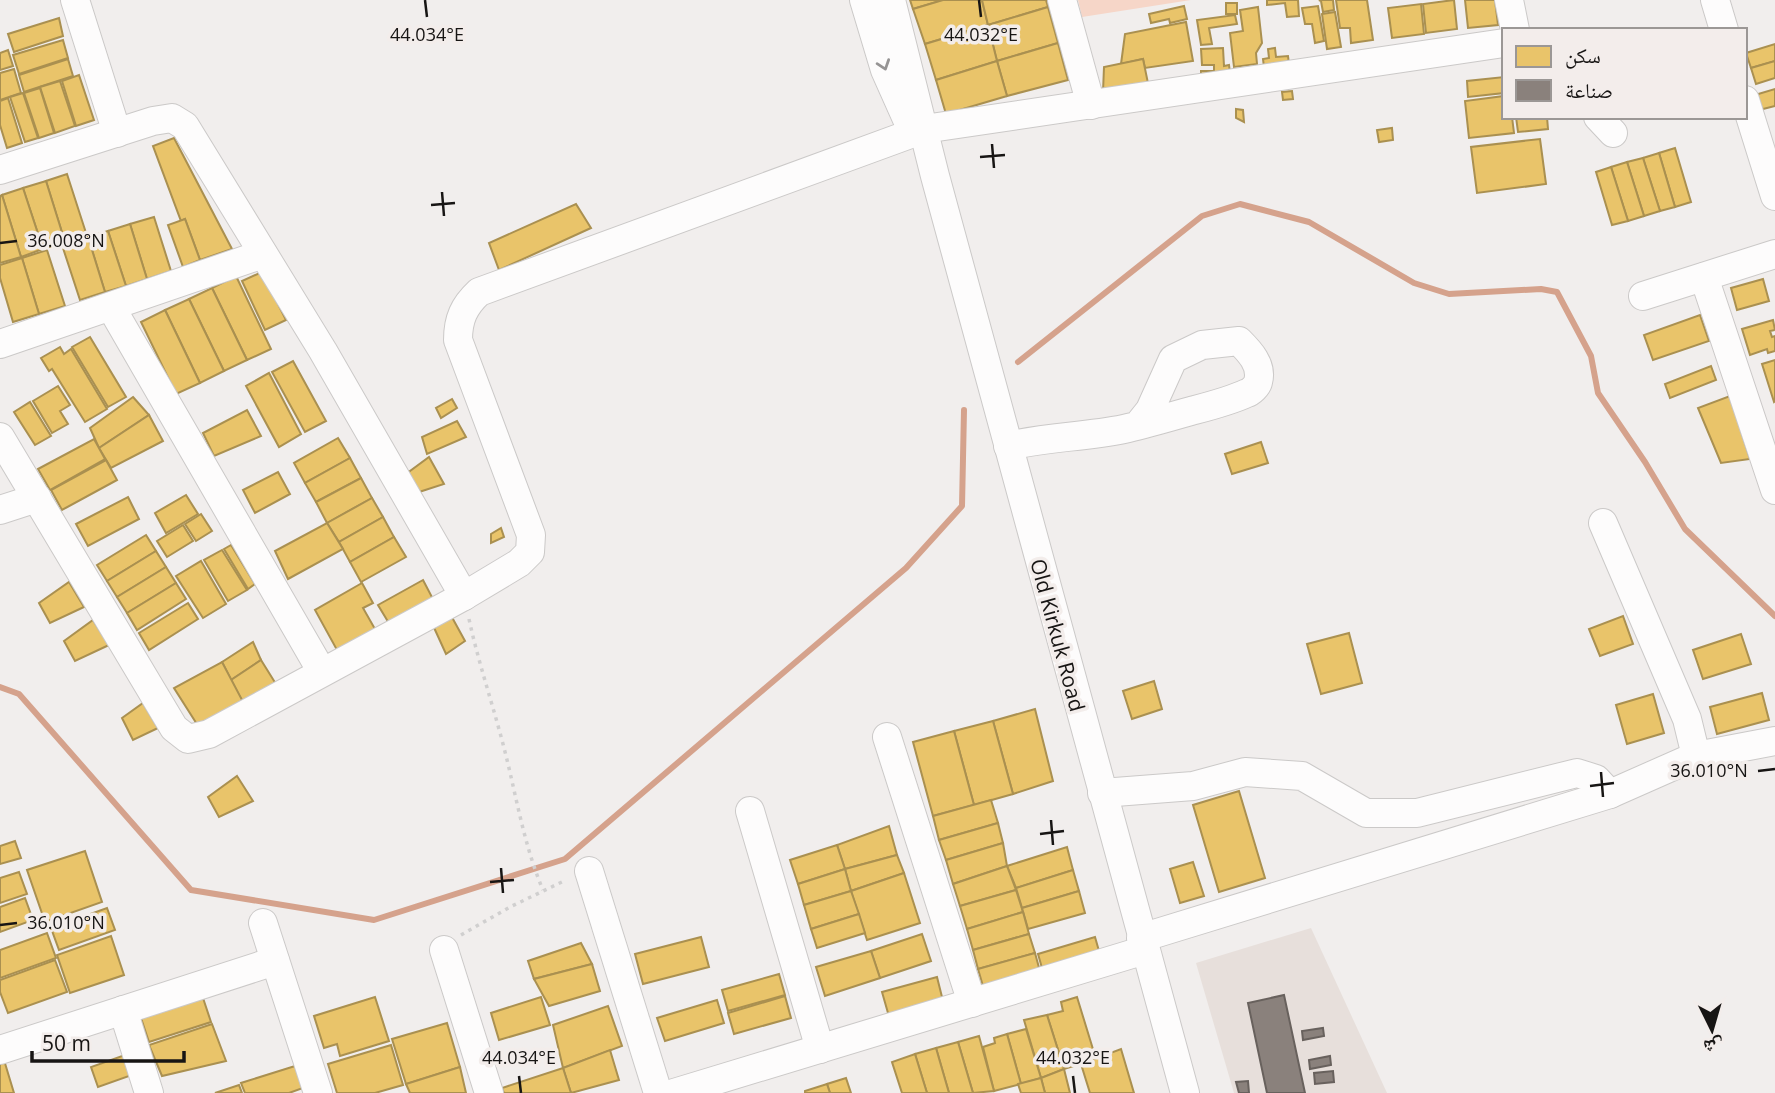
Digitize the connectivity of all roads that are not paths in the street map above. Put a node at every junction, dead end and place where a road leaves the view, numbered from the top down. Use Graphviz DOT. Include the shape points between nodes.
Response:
graph roads {
  1 [pos="75,0"];
  2 [pos="864,0"];
  3 [pos="891,0"];
  4 [pos="1062,0"];
  5 [pos="1509,0"];
  6 [pos="1714,0"];
  7 [pos="1515,28"];
  8 [pos="1723,28"];
  9 [pos="1502,43"];
  10 [pos="1091,105"];
  11 [pos="1747,106"];
  12 [pos="117,132"];
  13 [pos="919,132"];
  14 [pos="0,170"];
  15 [pos="1775,196"];
  16 [pos="263,254"];
  17 [pos="1775,254"];
  18 [pos="1704,277"];
  19 [pos="1643,296"];
  20 [pos="111,307"];
  21 [pos="0,344"];
  22 [pos="1764,420"];
  23 [pos="1138,425"];
  24 [pos="0,437"];
  25 [pos="1007,446"];
  26 [pos="1775,490"];
  27 [pos="37,498"];
  28 [pos="0,510"];
  29 [pos="1603,523"];
  30 [pos="464,596"];
  31 [pos="322,672"];
  32 [pos="887,737"];
  33 [pos="1775,741"];
  34 [pos="1696,756"];
  35 [pos="1102,793"];
  36 [pos="1610,794"];
  37 [pos="750,811"];
  38 [pos="589,871"];
  39 [pos="263,923"];
  40 [pos="1143,944"];
  41 [pos="444,950"];
  42 [pos="275,961"];
  43 [pos="972,1003"];
  44 [pos="123,1010"];
  45 [pos="820,1049"];
  46 [pos="0,1050"];
  47 [pos="149,1093"];
  48 [pos="318,1093"];
  49 [pos="489,1093"];
  50 [pos="658,1093"];
  51 [pos="674,1093"];
  52 [pos="1185,1093"];
  1 -- 12 [label="street"];
  2 -- 13 [label="street, Old Kirkuk Road, one-way" via="885,70"];
  3 -- 13 [label="street, Old Kirkuk Road"];
  4 -- 10 [label="street"];
  5 -- 7 [label="street"];
  6 -- 8 [label="street"];
  9 -- 10 [label="street"];
  10 -- 13 [label="street"];
  11 -- 15 [label="street"];
  12 -- 14 [label="street"];
  12 -- 16 [label="street" via="172,118 185,126"];
  13 -- 25 [label="street, Old Kirkuk Road" via="935,176"];
  13 -- 30 [label="street" via="492,286 469,301 458,326 458,340 531,535 530,552 519,563"];
  16 -- 20 [label="street"];
  16 -- 30 [label="street"];
  17 -- 18 [label="street"];
  18 -- 19 [label="street"];
  18 -- 22 [label="street"];
  20 -- 21 [label="street"];
  20 -- 31 [label="street"];
  22 -- 26 [label="street"];
  23 -- 25 [label="street"];
  24 -- 27 [label="street"];
  25 -- 35 [label="street, Old Kirkuk Road"];
  27 -- 28 [label="street"];
  27 -- 31 [label="street" via="174,728 188,739 209,734"];
  29 -- 34 [label="street" via="1687,719"];
  30 -- 31 [label="street"];
  32 -- 43 [label="street"];
  33 -- 34 [label="street"];
  34 -- 36 [label="street"];
  35 -- 36 [label="street" via="1193,786 1245,772 1302,776 1366,813 1417,813 1577,773 1596,779"];
  35 -- 40 [label="street, Old Kirkuk Road"];
  36 -- 40 [label="street"];
  37 -- 45 [label="street"];
  38 -- 50 [label="street"];
  39 -- 42 [label="street"];
  40 -- 43 [label="street"];
  40 -- 52 [label="street, Old Kirkuk Road"];
  41 -- 49 [label="street"];
  42 -- 44 [label="street"];
  42 -- 48 [label="street"];
  43 -- 45 [label="street"];
  44 -- 46 [label="street"];
  44 -- 47 [label="street"];
  45 -- 51 [label="street"];
}
